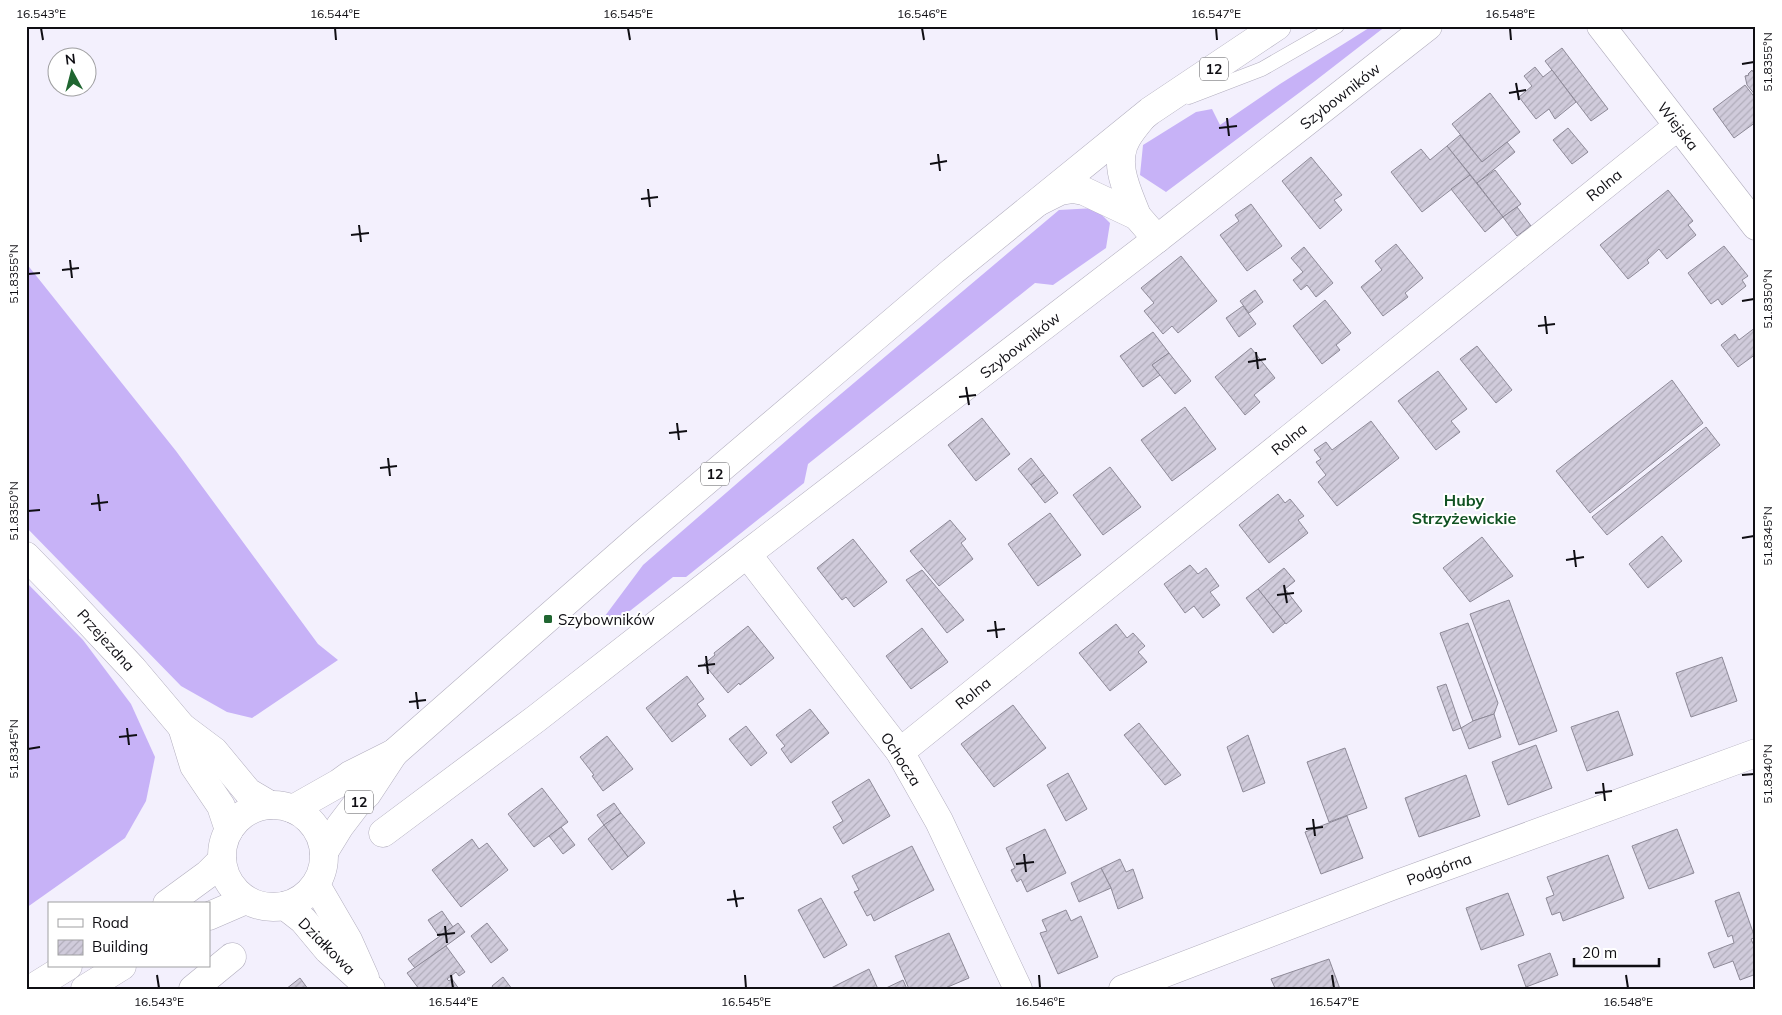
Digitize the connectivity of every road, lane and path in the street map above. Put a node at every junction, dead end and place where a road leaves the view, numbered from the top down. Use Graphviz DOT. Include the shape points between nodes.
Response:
graph roads {
  1 [pos="1277,26"];
  2 [pos="1337,26"];
  3 [pos="1428,26"];
  4 [pos="1601,26"];
  5 [pos="1146,115"];
  6 [pos="1678,126"];
  7 [pos="1040,201"];
  8 [pos="1137,216"];
  9 [pos="1756,226"];
  10 [pos="1157,239"];
  11 [pos="746,554"];
  12 [pos="26,556"];
  13 [pos="182,727"];
  14 [pos="900,752"];
  15 [pos="394,753"];
  16 [pos="1756,753"];
  17 [pos="282,807"];
  18 [pos="229,830"];
  19 [pos="383,833"];
  20 [pos="324,852"];
  21 [pos="222,860"];
  22 [pos="316,885"];
  23 [pos="246,900"];
  24 [pos="170,902"];
  25 [pos="285,906"];
  26 [pos="210,916"];
  27 [pos="232,957"];
  28 [pos="65,968"];
  29 [pos="119,968"];
  30 [pos="370,987"];
  31 [pos="31,989"];
  32 [pos="85,989"];
  33 [pos="193,989"];
  34 [pos="1018,989"];
  35 [pos="1123,989"];
  1 -- 5 [label="street, 12"];
  2 -- 5 [label="lane" via="1262,69"];
  3 -- 10 [label="street, Szybowników"];
  4 -- 6 [label="street, Wiejska"];
  5 -- 7 [label="street, 12"];
  5 -- 8 [label="street" via="1126,139 1120,165"];
  6 -- 9 [label="street, Wiejska"];
  6 -- 14 [label="street, Rolna"];
  7 -- 8 [label="street" via="1060,191 1073,189"];
  7 -- 15 [label="street, 12" via="640,537"];
  8 -- 10 [label="street"];
  10 -- 11 [label="street, Szybowników"];
  11 -- 14 [label="street, Ochocza"];
  11 -- 19 [label="street, Szybowników"];
  12 -- 13 [label="street, Przejezdna" via="133,669"];
  13 -- 17 [label="street, Przejezdna" via="214,751 248,792"];
  13 -- 18 [label="street, Przejezdna" via="194,766 221,806"];
  14 -- 34 [label="street, Ochocza" via="939,821"];
  15 -- 17 [label="street, 12" via="339,783"];
  15 -- 20 [label="street, 12"];
  16 -- 35 [label="street, Podgórna" via="1392,886"];
  17 -- 18 [label="street, 12" via="254,808 241,816"];
  17 -- 20 [label="street" via="306,817 315,827"];
  18 -- 21 [label="street, 12" via="223,842"];
  20 -- 22 [label="street, 12"];
  21 -- 23 [label="street, 12" via="226,876"];
  21 -- 24 [label="street"];
  22 -- 25 [label="street" via="302,899"];
  22 -- 30 [label="street, Działkowa" via="348,940"];
  23 -- 25 [label="street" via="258,906"];
  23 -- 26 [label="street"];
  25 -- 30 [label="street, Działkowa"];
  27 -- 33 [label="street"];
  28 -- 31 [label="street"];
  29 -- 32 [label="street"];
}
